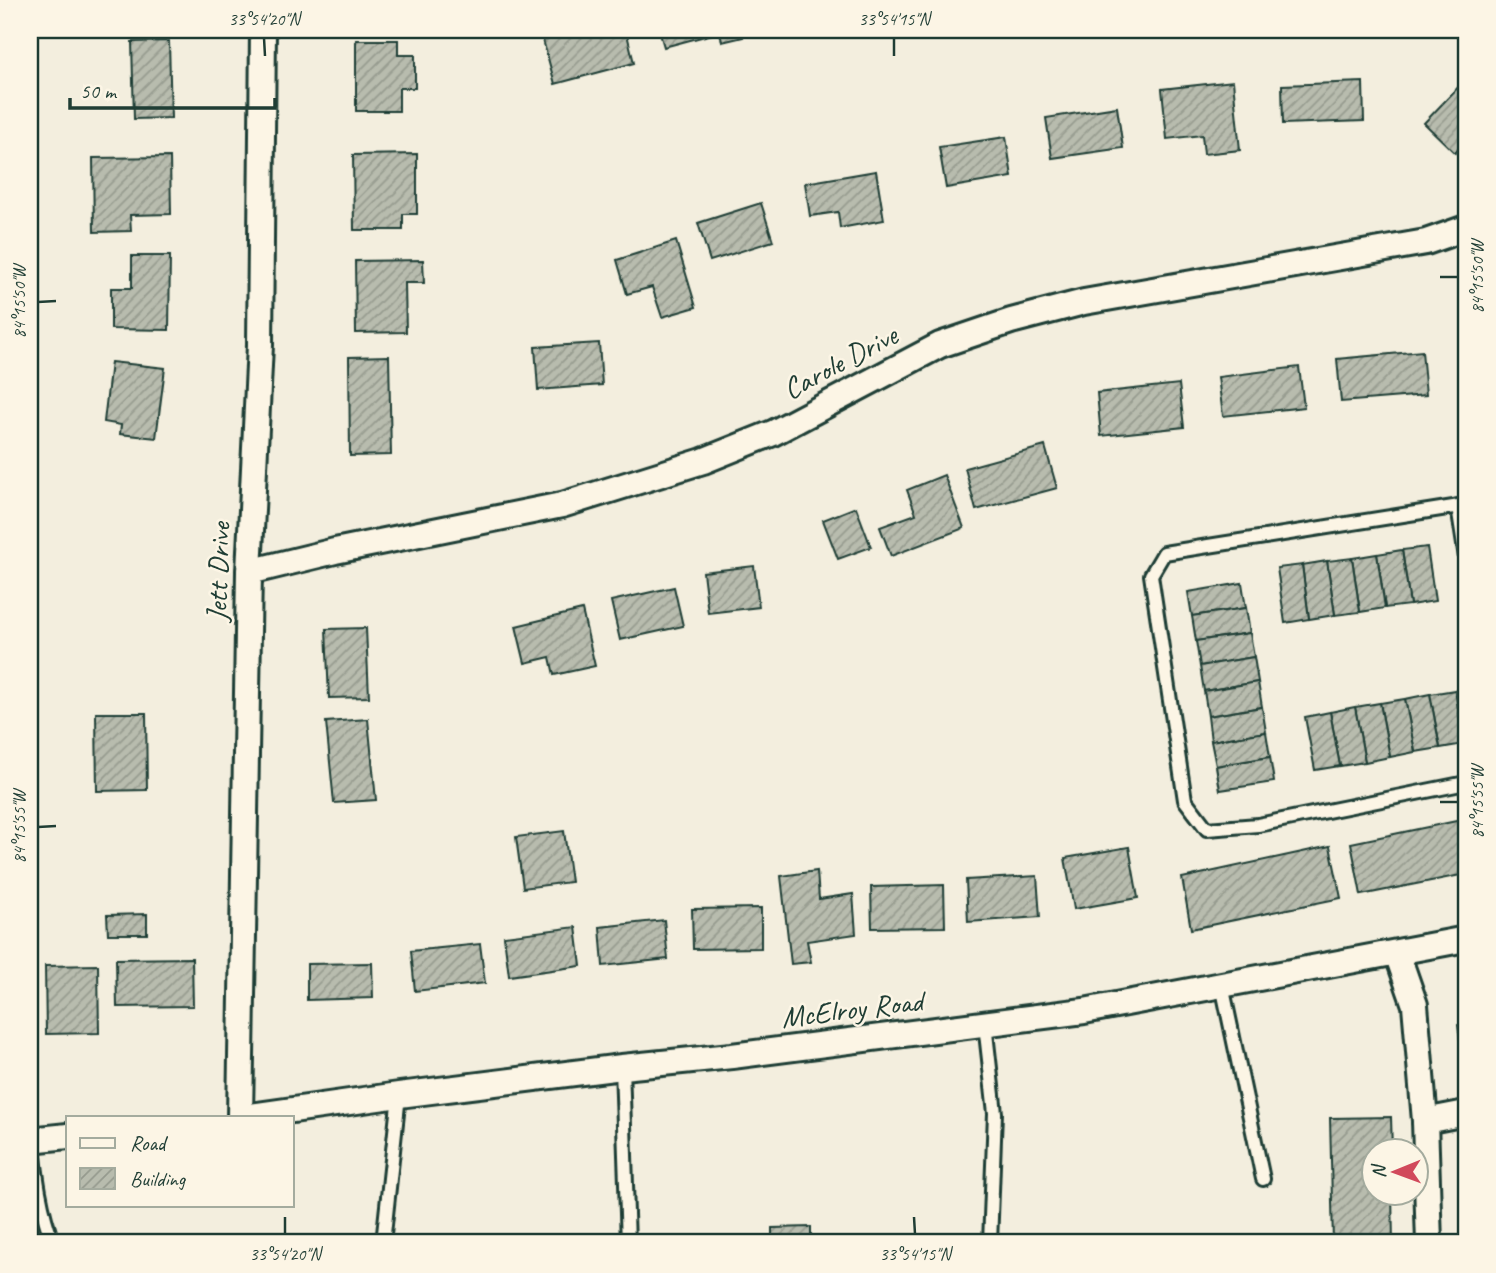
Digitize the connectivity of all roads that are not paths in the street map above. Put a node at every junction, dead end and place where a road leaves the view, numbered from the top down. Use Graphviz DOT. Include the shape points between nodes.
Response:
graph roads {
  1 [pos="263,30"];
  2 [pos="1466,228"];
  3 [pos="1462,505"];
  4 [pos="1466,558"];
  5 [pos="248,572"];
  6 [pos="1466,783"];
  7 [pos="1466,939"];
  8 [pos="1397,953"];
  9 [pos="1222,985"];
  10 [pos="985,1024"];
  11 [pos="622,1067"];
  12 [pos="399,1095"];
  13 [pos="1466,1113"];
  14 [pos="242,1116"];
  15 [pos="249,1116"];
  16 [pos="1425,1121"];
  17 [pos="66,1136"];
  18 [pos="31,1140"];
  19 [pos="1263,1179"];
  20 [pos="53,1243"];
  21 [pos="383,1243"];
  22 [pos="628,1243"];
  23 [pos="989,1243"];
  24 [pos="1429,1243"];
  1 -- 5 [label="street, Jett Drive" via="260,345"];
  2 -- 5 [label="street, Carole Drive" via="1426,242 1084,302 1011,321 940,345 773,433 703,461 562,505"];
  3 -- 4 [label="lane"];
  3 -- 6 [label="lane" via="1164,553 1152,575 1185,800 1207,829 1258,825"];
  5 -- 14 [label="street, Jett Drive"];
  7 -- 8 [label="street, McElroy Road"];
  8 -- 9 [label="street, McElroy Road"];
  8 -- 16 [label="street" via="1415,1005"];
  9 -- 10 [label="street, McElroy Road"];
  9 -- 19 [label="lane"];
  10 -- 11 [label="street, McElroy Road"];
  10 -- 23 [label="lane" via="995,1113"];
  11 -- 12 [label="street, McElroy Road"];
  11 -- 22 [label="lane"];
  12 -- 15 [label="street, McElroy Road"];
  12 -- 21 [label="lane"];
  13 -- 16 [label="street"];
  16 -- 24 [label="street"];
  17 -- 18 [label="street"];
  18 -- 20 [label="lane"];
}
